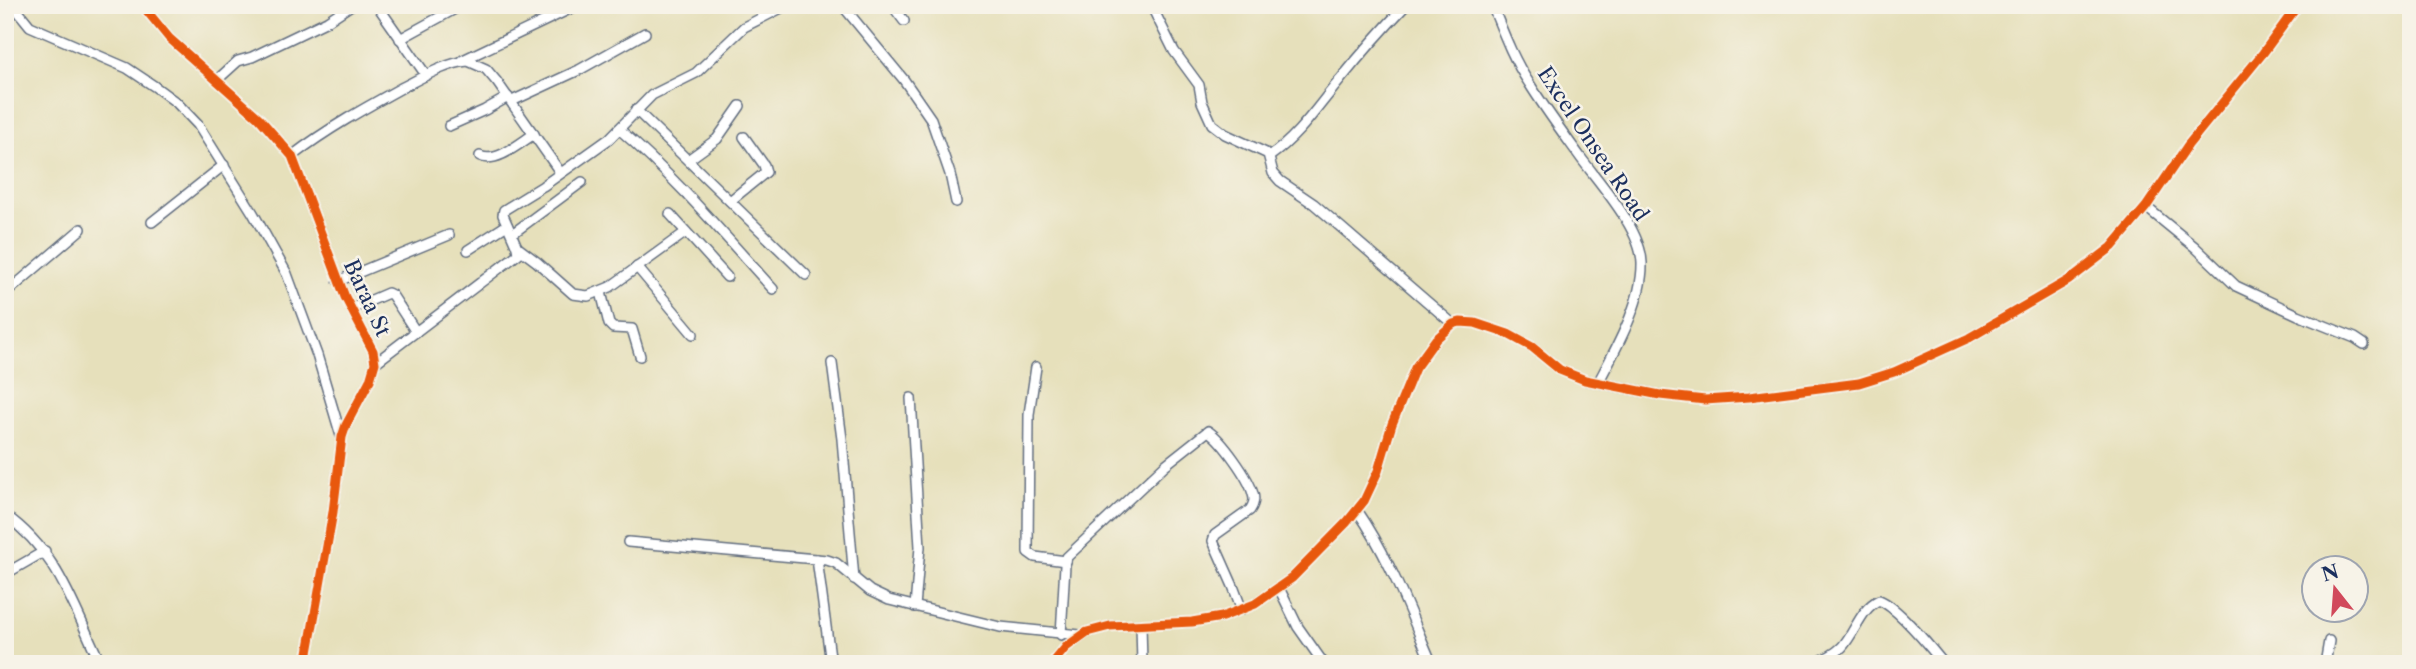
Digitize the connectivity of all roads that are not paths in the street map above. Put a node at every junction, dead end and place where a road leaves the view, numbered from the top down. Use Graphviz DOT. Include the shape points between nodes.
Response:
graph roads {
  1 [pos="13,5"];
  2 [pos="142,5"];
  3 [pos="351,5"];
  4 [pos="377,5"];
  5 [pos="461,5"];
  6 [pos="578,5"];
  7 [pos="787,5"];
  8 [pos="842,5"];
  9 [pos="892,5"];
  10 [pos="1151,5"];
  11 [pos="1406,5"];
  12 [pos="1492,5"];
  13 [pos="2298,5"];
  14 [pos="904,21"];
  15 [pos="645,33"];
  16 [pos="400,39"];
  17 [pos="462,61"];
  18 [pos="426,75"];
  19 [pos="217,80"];
  20 [pos="510,99"];
  21 [pos="740,106"];
  22 [pos="636,110"];
  23 [pos="449,126"];
  24 [pos="619,130"];
  25 [pos="534,134"];
  26 [pos="744,137"];
  27 [pos="292,156"];
  28 [pos="480,156"];
  29 [pos="1270,156"];
  30 [pos="688,160"];
  31 [pos="225,165"];
  32 [pos="560,172"];
  33 [pos="582,182"];
  34 [pos="730,201"];
  35 [pos="956,202"];
  36 [pos="2146,207"];
  37 [pos="670,214"];
  38 [pos="152,222"];
  39 [pos="507,225"];
  40 [pos="81,229"];
  41 [pos="686,232"];
  42 [pos="512,234"];
  43 [pos="449,235"];
  44 [pos="517,247"];
  45 [pos="468,250"];
  46 [pos="637,267"];
  47 [pos="806,275"];
  48 [pos="727,277"];
  49 [pos="338,281"];
  50 [pos="773,289"];
  51 [pos="601,292"];
  52 [pos="5,294"];
  53 [pos="351,309"];
  54 [pos="1453,324"];
  55 [pos="416,332"];
  56 [pos="693,334"];
  57 [pos="2364,344"];
  58 [pos="640,356"];
  59 [pos="375,363"];
  60 [pos="832,363"];
  61 [pos="1036,367"];
  62 [pos="1598,383"];
  63 [pos="911,398"];
  64 [pos="342,437"];
  65 [pos="1357,510"];
  66 [pos="5,515"];
  67 [pos="628,542"];
  68 [pos="44,551"];
  69 [pos="817,559"];
  70 [pos="1066,561"];
  71 [pos="5,574"];
  72 [pos="854,579"];
  73 [pos="1279,588"];
  74 [pos="915,607"];
  75 [pos="1242,610"];
  76 [pos="1141,624"];
  77 [pos="1061,635"];
  78 [pos="1080,635"];
  79 [pos="2329,641"];
  80 [pos="101,664"];
  81 [pos="306,664"];
  82 [pos="831,664"];
  83 [pos="1052,664"];
  84 [pos="1142,664"];
  85 [pos="1324,664"];
  86 [pos="1432,664"];
  87 [pos="1813,664"];
  88 [pos="1944,664"];
  89 [pos="2325,664"];
  1 -- 31 [label="street" via="30,26 127,68 154,86 189,115"];
  2 -- 19 [label="street, Baraa St" via="169,38"];
  3 -- 19 [label="street" via="327,21 238,61"];
  4 -- 16 [label="street"];
  5 -- 16 [label="street"];
  6 -- 17 [label="street"];
  7 -- 22 [label="street" via="744,27 696,73 652,95"];
  8 -- 35 [label="street" via="931,119"];
  9 -- 14 [label="street"];
  10 -- 29 [label="street" via="1174,51 1199,85 1212,124"];
  11 -- 29 [label="street" via="1299,131"];
  12 -- 62 [label="street, Excel Onsea Road" via="1527,81 1622,215 1640,249 1642,272 1636,299"];
  13 -- 36 [label="street" via="2188,145"];
  15 -- 20 [label="street" via="579,70"];
  16 -- 18 [label="street"];
  17 -- 18 [label="street"];
  17 -- 20 [label="street" via="486,69"];
  18 -- 27 [label="street" via="334,126"];
  19 -- 27 [label="street, Baraa St"];
  20 -- 23 [label="street"];
  20 -- 25 [label="street"];
  21 -- 30 [label="street" via="717,139"];
  22 -- 24 [label="street"];
  22 -- 30 [label="street"];
  24 -- 32 [label="street"];
  24 -- 50 [label="street" via="686,191"];
  25 -- 28 [label="street" via="498,156"];
  25 -- 32 [label="street"];
  26 -- 34 [label="street" via="766,172"];
  27 -- 49 [label="street, Baraa St"];
  29 -- 54 [label="street" via="1273,173 1280,181 1322,210"];
  30 -- 34 [label="street"];
  31 -- 38 [label="street"];
  31 -- 64 [label="street" via="298,301"];
  32 -- 39 [label="street" via="504,210"];
  33 -- 42 [label="street"];
  34 -- 47 [label="street"];
  36 -- 57 [label="street" via="2236,286"];
  36 -- 62 [label="street" via="2112,247 2069,280 1969,338 1877,378 1821,389 1705,400"];
  37 -- 41 [label="street"];
  39 -- 42 [label="street"];
  39 -- 45 [label="street"];
  40 -- 52 [label="street"];
  41 -- 46 [label="street"];
  41 -- 48 [label="street"];
  42 -- 44 [label="street"];
  43 -- 49 [label="street"];
  44 -- 51 [label="street" via="573,294"];
  44 -- 55 [label="street" via="515,257"];
  46 -- 51 [label="street"];
  46 -- 56 [label="street"];
  49 -- 53 [label="street, Baraa St"];
  51 -- 58 [label="street" via="609,324 632,329"];
  53 -- 55 [label="street" via="388,293"];
  53 -- 59 [label="street, Baraa St"];
  54 -- 62 [label="street" via="1475,323 1508,334 1560,370"];
  54 -- 65 [label="street" via="1415,368 1371,488"];
  55 -- 59 [label="street"];
  59 -- 64 [label="street, Baraa St"];
  60 -- 72 [label="street"];
  61 -- 70 [label="street" via="1029,414 1028,552"];
  63 -- 74 [label="street" via="920,547"];
  64 -- 81 [label="street, Baraa St"];
  65 -- 73 [label="street"];
  65 -- 86 [label="street" via="1397,578"];
  66 -- 68 [label="street"];
  67 -- 69 [label="street"];
  68 -- 71 [label="street"];
  68 -- 80 [label="street" via="60,574"];
  69 -- 72 [label="street" via="836,563"];
  69 -- 82 [label="street"];
  70 -- 75 [label="street" via="1208,430 1254,494 1250,510 1213,541"];
  70 -- 77 [label="street"];
  72 -- 74 [label="street" via="879,596"];
  73 -- 75 [label="street"];
  73 -- 85 [label="street" via="1298,627"];
  74 -- 77 [label="street" via="1000,627"];
  75 -- 76 [label="street" via="1210,620"];
  76 -- 78 [label="street" via="1098,628"];
  76 -- 84 [label="street"];
  77 -- 78 [label="street"];
  78 -- 83 [label="street"];
  79 -- 89 [label="street"];
  87 -- 88 [label="street" via="1842,647 1879,600"];
}
